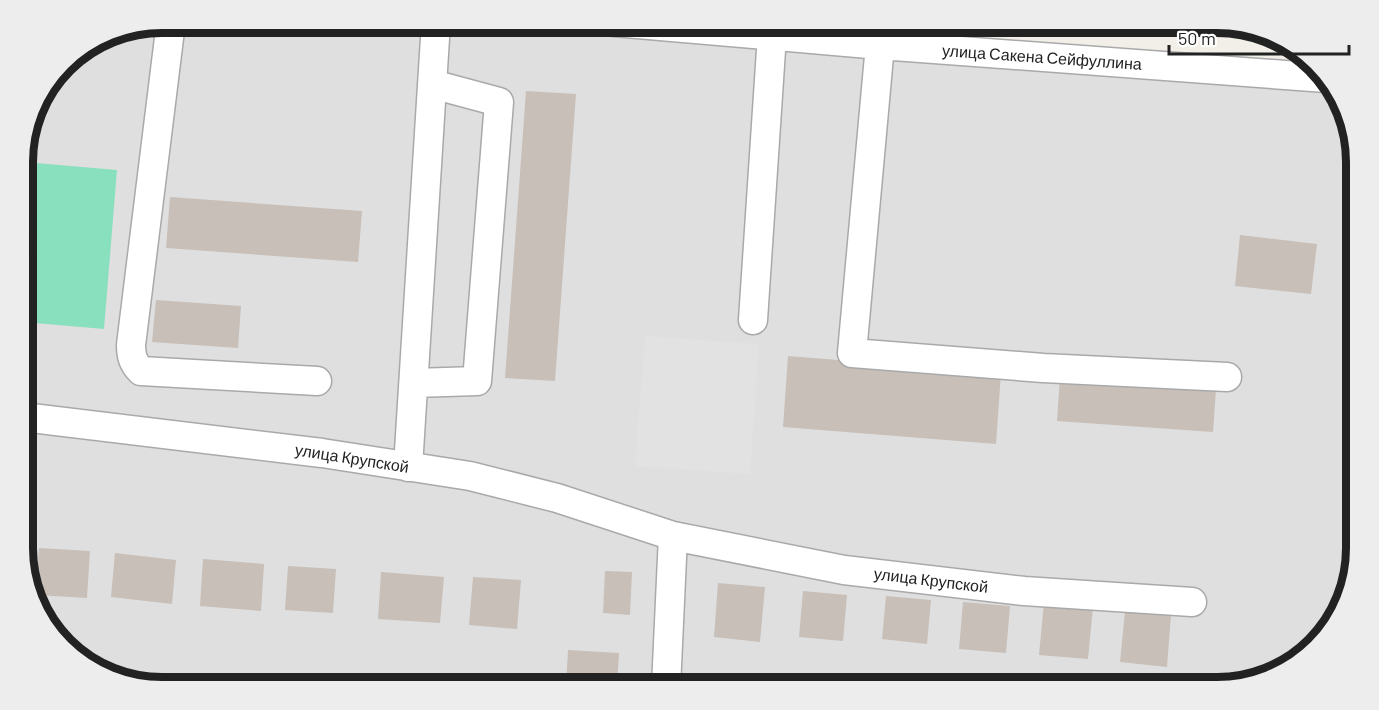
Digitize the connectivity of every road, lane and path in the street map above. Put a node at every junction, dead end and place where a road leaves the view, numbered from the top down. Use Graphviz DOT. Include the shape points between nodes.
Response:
graph roads {
  1 [pos="170,33"];
  2 [pos="435,33"];
  3 [pos="763,33"];
  4 [pos="772,34"];
  5 [pos="880,45"];
  6 [pos="1314,77"];
  7 [pos="432,84"];
  8 [pos="753,320"];
  9 [pos="1227,377"];
  10 [pos="317,381"];
  11 [pos="414,383"];
  12 [pos="33,418"];
  13 [pos="408,467"];
  14 [pos="673,536"];
  15 [pos="1192,602"];
  16 [pos="666,677"];
  1 -- 10 [label="street" via="131,355 141,371"];
  2 -- 7 [label="street"];
  3 -- 4 [label="street, улица Сакена Сейфуллина"];
  4 -- 5 [label="street, улица Сакена Сейфуллина"];
  4 -- 8 [label="street"];
  5 -- 6 [label="street, улица Сакена Сейфуллина"];
  5 -- 9 [label="street" via="852,353"];
  7 -- 11 [label="street"];
  7 -- 11 [label="street" via="499,102 477,381"];
  11 -- 13 [label="street"];
  12 -- 13 [label="street, улица Крупской"];
  13 -- 14 [label="street, улица Крупской" via="470,476 557,498"];
  14 -- 15 [label="street, улица Крупской" via="844,570 1024,591"];
  14 -- 16 [label="street"];
}
